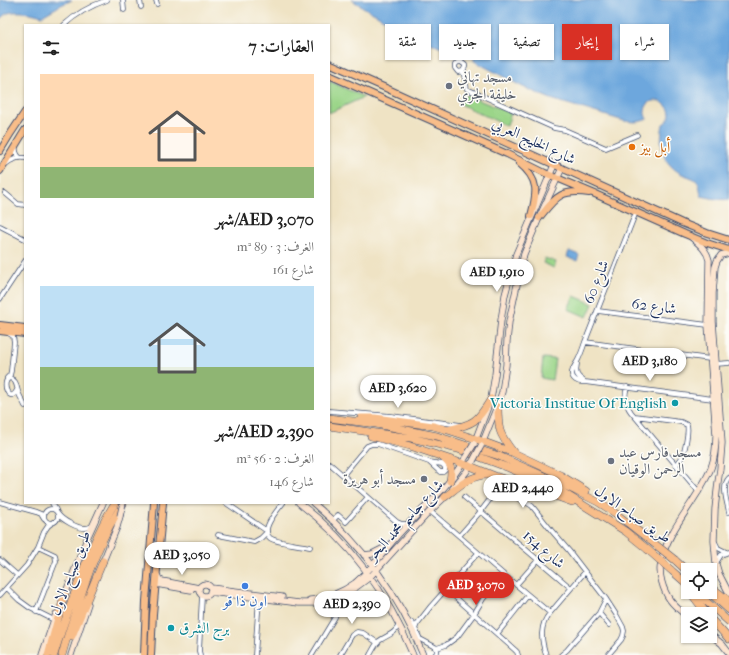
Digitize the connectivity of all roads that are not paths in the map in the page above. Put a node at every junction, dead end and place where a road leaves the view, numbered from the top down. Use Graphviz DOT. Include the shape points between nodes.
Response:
graph roads {
  1 [pos="107,0"];
  2 [pos="122,0"];
  3 [pos="140,0"];
  4 [pos="141,7"];
  5 [pos="124,10"];
  6 [pos="65,24"];
  7 [pos="461,62"];
  8 [pos="330,63"];
  9 [pos="463,71"];
  10 [pos="330,75"];
  11 [pos="24,114"];
  12 [pos="24,132"];
  13 [pos="637,135"];
  14 [pos="18,142"];
  15 [pos="0,151"];
  16 [pos="506,154"];
  17 [pos="23,158"];
  18 [pos="554,165"];
  19 [pos="562,168"];
  20 [pos="1,169"];
  21 [pos="550,174"];
  22 [pos="558,178"];
  23 [pos="5,193"];
  24 [pos="595,194"];
  25 [pos="24,205"];
  26 [pos="636,212"];
  27 [pos="539,218"];
  28 [pos="530,219"];
  29 [pos="656,221"];
  30 [pos="682,223"];
  31 [pos="537,225"];
  32 [pos="0,226"];
  33 [pos="688,235"];
  34 [pos="24,238"];
  35 [pos="729,240"];
  36 [pos="729,252"];
  37 [pos="24,263"];
  38 [pos="711,285"];
  39 [pos="0,300"];
  40 [pos="598,311"];
  41 [pos="0,325"];
  42 [pos="708,325"];
  43 [pos="23,328"];
  44 [pos="3,331"];
  45 [pos="24,334"];
  46 [pos="24,335"];
  47 [pos="15,336"];
  48 [pos="586,342"];
  49 [pos="713,363"];
  50 [pos="729,363"];
  51 [pos="6,378"];
  52 [pos="15,380"];
  53 [pos="2,384"];
  54 [pos="627,387"];
  55 [pos="17,390"];
  56 [pos="0,392"];
  57 [pos="9,394"];
  58 [pos="491,399"];
  59 [pos="713,399"];
  60 [pos="23,401"];
  61 [pos="498,404"];
  62 [pos="330,411"];
  63 [pos="635,416"];
  64 [pos="653,419"];
  65 [pos="345,420"];
  66 [pos="330,423"];
  67 [pos="330,423"];
  68 [pos="330,423"];
  69 [pos="440,423"];
  70 [pos="465,426"];
  71 [pos="447,429"];
  72 [pos="646,429"];
  73 [pos="479,442"];
  74 [pos="715,448"];
  75 [pos="514,453"];
  76 [pos="441,456"];
  77 [pos="464,461"];
  78 [pos="429,462"];
  79 [pos="330,464"];
  80 [pos="471,464"];
  81 [pos="676,465"];
  82 [pos="720,469"];
  83 [pos="343,475"];
  84 [pos="495,476"];
  85 [pos="729,478"];
  86 [pos="705,480"];
  87 [pos="450,481"];
  88 [pos="699,490"];
  89 [pos="368,497"];
  90 [pos="445,497"];
  91 [pos="464,497"];
  92 [pos="0,502"];
  93 [pos="598,502"];
  94 [pos="50,504"];
  95 [pos="52,504"];
  96 [pos="103,504"];
  97 [pos="114,504"];
  98 [pos="122,504"];
  99 [pos="123,504"];
  100 [pos="154,504"];
  101 [pos="163,504"];
  102 [pos="227,504"];
  103 [pos="282,504"];
  104 [pos="300,504"];
  105 [pos="314,504"];
  106 [pos="586,508"];
  107 [pos="715,509"];
  108 [pos="47,510"];
  109 [pos="57,511"];
  110 [pos="481,511"];
  111 [pos="36,512"];
  112 [pos="430,512"];
  113 [pos="729,512"];
  114 [pos="44,519"];
  115 [pos="66,521"];
  116 [pos="332,521"];
  117 [pos="53,522"];
  118 [pos="397,522"];
  119 [pos="408,524"];
  120 [pos="92,526"];
  121 [pos="83,528"];
  122 [pos="44,532"];
  123 [pos="267,532"];
  124 [pos="218,535"];
  125 [pos="398,535"];
  126 [pos="88,536"];
  127 [pos="459,536"];
  128 [pos="714,541"];
  129 [pos="390,544"];
  130 [pos="38,546"];
  131 [pos="310,547"];
  132 [pos="150,552"];
  133 [pos="727,552"];
  134 [pos="478,553"];
  135 [pos="364,555"];
  136 [pos="0,560"];
  137 [pos="538,560"];
  138 [pos="103,561"];
  139 [pos="716,563"];
  140 [pos="716,563"];
  141 [pos="372,565"];
  142 [pos="681,566"];
  143 [pos="717,567"];
  144 [pos="367,571"];
  145 [pos="376,571"];
  146 [pos="585,572"];
  147 [pos="503,574"];
  148 [pos="17,575"];
  149 [pos="157,576"];
  150 [pos="370,577"];
  151 [pos="680,579"];
  152 [pos="156,584"];
  153 [pos="516,586"];
  154 [pos="7,588"];
  155 [pos="571,588"];
  156 [pos="446,589"];
  157 [pos="210,590"];
  158 [pos="200,592"];
  159 [pos="717,592"];
  160 [pos="65,593"];
  161 [pos="729,593"];
  162 [pos="0,595"];
  163 [pos="528,595"];
  164 [pos="341,596"];
  165 [pos="259,598"];
  166 [pos="606,599"];
  167 [pos="695,599"];
  168 [pos="704,599"];
  169 [pos="717,599"];
  170 [pos="328,601"];
  171 [pos="729,601"];
  172 [pos="398,604"];
  173 [pos="336,605"];
  174 [pos="390,607"];
  175 [pos="702,607"];
  176 [pos="729,610"];
  177 [pos="681,611"];
  178 [pos="36,612"];
  179 [pos="550,613"];
  180 [pos="599,613"];
  181 [pos="474,614"];
  182 [pos="54,620"];
  183 [pos="409,621"];
  184 [pos="729,622"];
  185 [pos="399,624"];
  186 [pos="417,624"];
  187 [pos="609,625"];
  188 [pos="717,626"];
  189 [pos="415,629"];
  190 [pos="392,634"];
  191 [pos="497,634"];
  192 [pos="405,636"];
  193 [pos="729,639"];
  194 [pos="717,640"];
  195 [pos="378,643"];
  196 [pos="437,648"];
  197 [pos="729,653"];
  198 [pos="42,655"];
  199 [pos="48,655"];
  200 [pos="54,655"];
  201 [pos="63,655"];
  202 [pos="71,655"];
  203 [pos="144,655"];
  204 [pos="151,655"];
  205 [pos="200,655"];
  206 [pos="254,655"];
  207 [pos="312,655"];
  208 [pos="340,655"];
  209 [pos="370,655"];
  210 [pos="413,655"];
  211 [pos="423,655"];
  212 [pos="435,655"];
  213 [pos="518,655"];
  214 [pos="546,655"];
  215 [pos="561,655"];
  216 [pos="608,655"];
  1 -- 6 [label="street" via="92,5"];
  2 -- 5 [label="street"];
  3 -- 4 [label="street"];
  7 -- 9 [label="street" via="465,64"];
  7 -- 9 [label="street" via="456,63 455,68 458,72"];
  8 -- 18 [label="main road, شارع الخليج العربي"];
  9 -- 13 [label="street" via="467,89 606,148"];
  10 -- 16 [label="main road, شارع الخليج العربي"];
  11 -- 15 [label="main road"];
  12 -- 14 [label="main road"];
  14 -- 17 [label="street" via="16,151"];
  14 -- 20 [label="main road"];
  16 -- 21 [label="main road, شارع الخليج العربي"];
  16 -- 28 [label="main road" via="524,167 534,180 536,192"];
  17 -- 20 [label="street" via="10,160"];
  18 -- 19 [label="main road, شارع الخليج العربي"];
  18 -- 21 [label="main road"];
  19 -- 22 [label="main road"];
  19 -- 30 [label="main road, شارع الخليج العربي"];
  21 -- 22 [label="main road, شارع الخليج العربي"];
  21 -- 28 [label="main road"];
  22 -- 24 [label="main road, شارع الخليج العربي"];
  22 -- 27 [label="main road"];
  23 -- 25 [label="street" via="18,204"];
  24 -- 26 [label="main road, شارع الخليج العربي"];
  24 -- 27 [label="main road" via="575,191 560,195"];
  26 -- 29 [label="main road, شارع الخليج العربي"];
  26 -- 40 [label="street, شارع 60"];
  27 -- 31 [label="main road"];
  28 -- 31 [label="main road" via="535,219"];
  28 -- 58 [label="main road" via="516,254 505,295"];
  29 -- 30 [label="main road" via="654,217 658,214"];
  29 -- 33 [label="main road, شارع الخليج العربي"];
  30 -- 35 [label="main road, شارع الخليج العربي"];
  31 -- 61 [label="main road" via="524,254 518,280 509,322 506,365"];
  32 -- 34 [label="street"];
  33 -- 36 [label="main road, شارع الخليج العربي"];
  33 -- 38 [label="main road" via="707,254"];
  36 -- 38 [label="main road" via="718,258"];
  37 -- 39 [label="street"];
  38 -- 42 [label="main road"];
  38 -- 49 [label="main road" via="714,322"];
  40 -- 42 [label="street, شارع 62"];
  40 -- 48 [label="street, شارع 60"];
  41 -- 43 [label="main road"];
  42 -- 49 [label="main road"];
  43 -- 47 [label="main road" via="17,329"];
  44 -- 47 [label="main road"];
  45 -- 47 [label="main road"];
  46 -- 52 [label="street" via="17,342 13,367"];
  47 -- 51 [label="street" via="11,371"];
  48 -- 49 [label="street"];
  48 -- 54 [label="street, شارع 60" via="572,372 573,377 582,383"];
  49 -- 50 [label="street"];
  49 -- 59 [label="main road"];
  49 -- 82 [label="main road" via="722,442"];
  51 -- 52 [label="street"];
  51 -- 53 [label="street"];
  52 -- 55 [label="street"];
  53 -- 57 [label="street"];
  54 -- 59 [label="street"];
  54 -- 63 [label="street" via="626,402"];
  55 -- 57 [label="street" via="15,394"];
  55 -- 60 [label="street"];
  56 -- 57 [label="street"];
  57 -- 60 [label="street"];
  58 -- 70 [label="highway" via="481,415"];
  58 -- 73 [label="main road"];
  59 -- 74 [label="main road"];
  61 -- 73 [label="main road"];
  61 -- 75 [label="highway" via="499,430"];
  62 -- 69 [label="street"];
  63 -- 64 [label="street"];
  63 -- 72 [label="street"];
  64 -- 72 [label="street" via="646,421"];
  64 -- 81 [label="street" via="681,422 688,426 683,454"];
  65 -- 66 [label="highway, طريق صباح الاول"];
  65 -- 71 [label="highway" via="375,418"];
  65 -- 93 [label="highway, طريق صباح الاول" via="437,436 499,456"];
  67 -- 76 [label="highway"];
  68 -- 106 [label="highway, طريق صباح الاول" via="458,449 558,490"];
  69 -- 70 [label="street"];
  69 -- 71 [label="highway"];
  70 -- 71 [label="highway"];
  71 -- 73 [label="highway"];
  72 -- 81 [label="street"];
  73 -- 75 [label="highway"];
  73 -- 77 [label="main road, شارع جاسم محمد البحر, bridge"];
  73 -- 80 [label="main road, شارع جاسم محمد البحر, bridge"];
  74 -- 82 [label="main road" via="713,469 716,472"];
  74 -- 86 [label="main road"];
  75 -- 93 [label="highway" via="574,483"];
  76 -- 77 [label="highway"];
  76 -- 87 [label="highway" via="450,465"];
  77 -- 80 [label="highway"];
  77 -- 87 [label="main road, شارع جاسم محمد البحر"];
  78 -- 83 [label="street" via="372,444 365,447"];
  79 -- 83 [label="street"];
  80 -- 84 [label="highway"];
  80 -- 90 [label="main road, شارع جاسم محمد البحر"];
  81 -- 88 [label="street"];
  82 -- 107 [label="main road"];
  83 -- 89 [label="street"];
  84 -- 90 [label="highway" via="474,477"];
  84 -- 106 [label="highway"];
  85 -- 113 [label="street" via="725,486"];
  86 -- 88 [label="main road"];
  86 -- 107 [label="main road" via="712,478 714,482"];
  87 -- 119 [label="main road, شارع جاسم محمد البحر"];
  88 -- 177 [label="main road" via="666,545 660,563 665,590"];
  89 -- 116 [label="street" via="346,522 338,515"];
  89 -- 118 [label="street"];
  90 -- 112 [label="main road, شارع جاسم محمد البحر"];
  91 -- 110 [label="street, شارع 154"];
  92 -- 111 [label="street"];
  93 -- 142 [label="highway, طريق صباح الاول, bridge"];
  94 -- 108 [label="street"];
  95 -- 109 [label="street"];
  96 -- 120 [label="main road, طريق صباح الاول"];
  97 -- 200 [label="highway, طريق صباح الاول" via="88,556"];
  98 -- 201 [label="highway, طريق صباح الاول" via="95,559 76,609"];
  99 -- 138 [label="main road, طريق صباح الاول, bridge" via="117,527"];
  100 -- 132 [label="main road"];
  101 -- 149 [label="main road"];
  102 -- 123 [label="street"];
  103 -- 123 [label="street" via="268,524"];
  104 -- 144 [label="main road" via="340,540"];
  105 -- 116 [label="main road"];
  106 -- 151 [label="highway, طريق صباح الاول, bridge" via="625,531"];
  107 -- 128 [label="main road"];
  108 -- 109 [label="street" via="52,508"];
  108 -- 111 [label="street"];
  108 -- 114 [label="street"];
  109 -- 115 [label="street"];
  109 -- 117 [label="street" via="58,518"];
  110 -- 127 [label="street"];
  110 -- 137 [label="street, شارع 154"];
  110 -- 146 [label="street" via="500,490 529,503"];
  111 -- 114 [label="street"];
  112 -- 127 [label="street"];
  112 -- 145 [label="main road, شارع جاسم محمد البحر"];
  114 -- 117 [label="street"];
  114 -- 122 [label="street"];
  115 -- 117 [label="street"];
  115 -- 121 [label="street"];
  116 -- 135 [label="main road"];
  117 -- 122 [label="street"];
  118 -- 119 [label="street"];
  118 -- 125 [label="street"];
  119 -- 125 [label="main road, شارع جاسم محمد البحر"];
  120 -- 121 [label="street"];
  120 -- 126 [label="main road, طريق صباح الاول"];
  121 -- 126 [label="street"];
  122 -- 130 [label="street"];
  123 -- 124 [label="street" via="254,542"];
  123 -- 131 [label="street" via="273,539"];
  125 -- 129 [label="main road, شارع جاسم محمد البحر"];
  126 -- 160 [label="main road, طريق صباح الاول"];
  127 -- 134 [label="street"];
  128 -- 133 [label="street" via="718,548"];
  128 -- 139 [label="main road"];
  129 -- 135 [label="main road" via="372,554"];
  129 -- 141 [label="main road, شارع جاسم محمد البحر"];
  130 -- 148 [label="street" via="27,565"];
  130 -- 178 [label="street" via="55,555 56,564"];
  132 -- 152 [label="main road" via="150,581"];
  132 -- 203 [label="main road"];
  133 -- 140 [label="street" via="720,556"];
  134 -- 147 [label="street"];
  134 -- 156 [label="street"];
  135 -- 141 [label="main road"];
  136 -- 148 [label="street"];
  137 -- 153 [label="street"];
  137 -- 155 [label="street, شارع 154"];
  138 -- 201 [label="highway"];
  138 -- 202 [label="main road, طريق صباح الاول"];
  141 -- 144 [label="main road, شارع جاسم محمد البحر"];
  141 -- 145 [label="main road"];
  143 -- 161 [label="main road"];
  144 -- 150 [label="main road"];
  144 -- 157 [label="main road, شارع جاسم محمد البحر" via="346,589 314,600"];
  145 -- 150 [label="main road, شارع جاسم محمد البحر"];
  145 -- 172 [label="main road"];
  146 -- 155 [label="street"];
  146 -- 166 [label="street"];
  147 -- 153 [label="street"];
  147 -- 181 [label="street"];
  148 -- 154 [label="street"];
  149 -- 152 [label="main road"];
  149 -- 158 [label="main road" via="159,580"];
  150 -- 164 [label="main road, شارع جاسم محمد البحر"];
  150 -- 174 [label="main road"];
  152 -- 158 [label="main road"];
  152 -- 204 [label="main road"];
  153 -- 163 [label="street"];
  154 -- 162 [label="street"];
  154 -- 178 [label="street"];
  155 -- 179 [label="street"];
  156 -- 181 [label="street"];
  156 -- 186 [label="street"];
  157 -- 158 [label="main road" via="207,596"];
  157 -- 158 [label="main road" via="210,586 206,584 202,585"];
  157 -- 165 [label="main road, شارع جاسم محمد البحر"];
  158 -- 205 [label="street"];
  159 -- 171 [label="highway"];
  160 -- 182 [label="main road, طريق صباح الاول"];
  160 -- 199 [label="highway"];
  163 -- 179 [label="street"];
  163 -- 191 [label="street"];
  164 -- 170 [label="main road, شارع جاسم محمد البحر"];
  164 -- 173 [label="street"];
  165 -- 170 [label="main road, شارع جاسم محمد البحر" via="299,603"];
  165 -- 206 [label="street"];
  166 -- 180 [label="street"];
  166 -- 216 [label="street" via="624,632 619,643"];
  167 -- 175 [label="highway"];
  168 -- 184 [label="highway"];
  169 -- 176 [label="highway"];
  170 -- 173 [label="street"];
  172 -- 174 [label="main road" via="394,602"];
  172 -- 183 [label="main road"];
  173 -- 207 [label="street" via="334,620"];
  174 -- 185 [label="main road"];
  178 -- 182 [label="street"];
  179 -- 214 [label="street" via="542,632"];
  180 -- 187 [label="street"];
  180 -- 215 [label="street"];
  181 -- 191 [label="street"];
  181 -- 196 [label="street" via="454,640"];
  182 -- 198 [label="main road, طريق صباح الاول"];
  183 -- 186 [label="street"];
  183 -- 189 [label="street"];
  183 -- 211 [label="main road"];
  185 -- 190 [label="street"];
  185 -- 192 [label="main road"];
  186 -- 189 [label="street"];
  188 -- 193 [label="highway"];
  189 -- 196 [label="street" via="420,639"];
  190 -- 192 [label="street" via="399,633"];
  190 -- 195 [label="street"];
  191 -- 213 [label="street"];
  192 -- 210 [label="main road"];
  194 -- 197 [label="main road"];
  195 -- 208 [label="street" via="357,632 352,635"];
  195 -- 209 [label="street"];
  196 -- 212 [label="street"];
}
